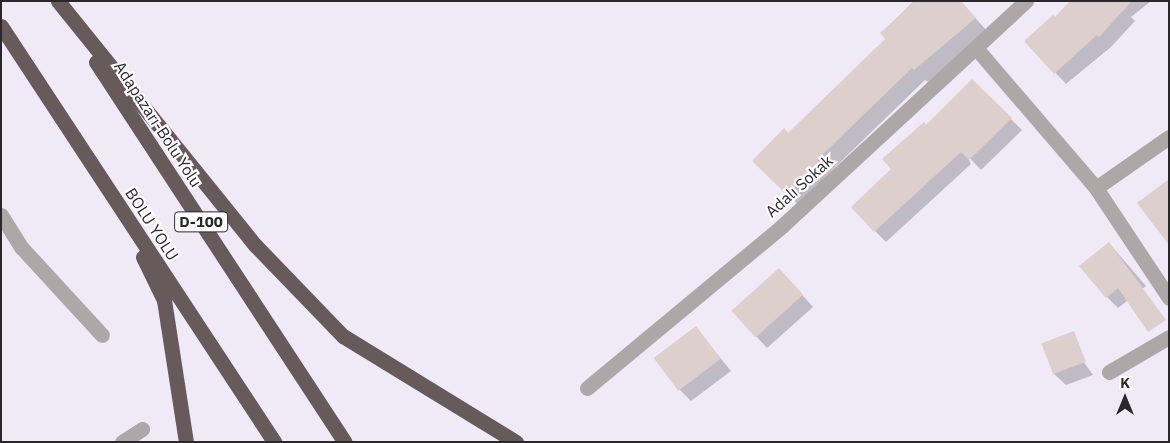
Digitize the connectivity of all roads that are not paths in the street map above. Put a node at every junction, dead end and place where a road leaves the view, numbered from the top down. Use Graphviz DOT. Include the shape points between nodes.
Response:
graph roads {
  1 [pos="57,1"];
  2 [pos="1026,1"];
  3 [pos="1,26"];
  4 [pos="976,48"];
  5 [pos="1169,137"];
  6 [pos="1096,188"];
  7 [pos="111,194"];
  8 [pos="1,215"];
  9 [pos="1169,298"];
  10 [pos="102,335"];
  11 [pos="1169,337"];
  12 [pos="1110,372"];
  13 [pos="587,388"];
  14 [pos="142,429"];
  15 [pos="122,442"];
  16 [pos="186,442"];
  17 [pos="274,442"];
  18 [pos="345,442"];
  19 [pos="516,442"];
  1 -- 18 [label="highway, Adapazarı-Bolu Yolu / D-100"];
  1 -- 19 [label="highway" via="254,245 343,336"];
  2 -- 4 [label="street, Adalı Sokak"];
  3 -- 7 [label="highway, BOLU YOLU"];
  4 -- 6 [label="street"];
  4 -- 13 [label="street, Adalı Sokak" via="782,226"];
  5 -- 6 [label="street"];
  6 -- 9 [label="street"];
  7 -- 16 [label="highway" via="164,300"];
  7 -- 17 [label="highway, BOLU YOLU"];
  8 -- 10 [label="street" via="22,248"];
  11 -- 12 [label="street"];
  14 -- 15 [label="street"];
}
